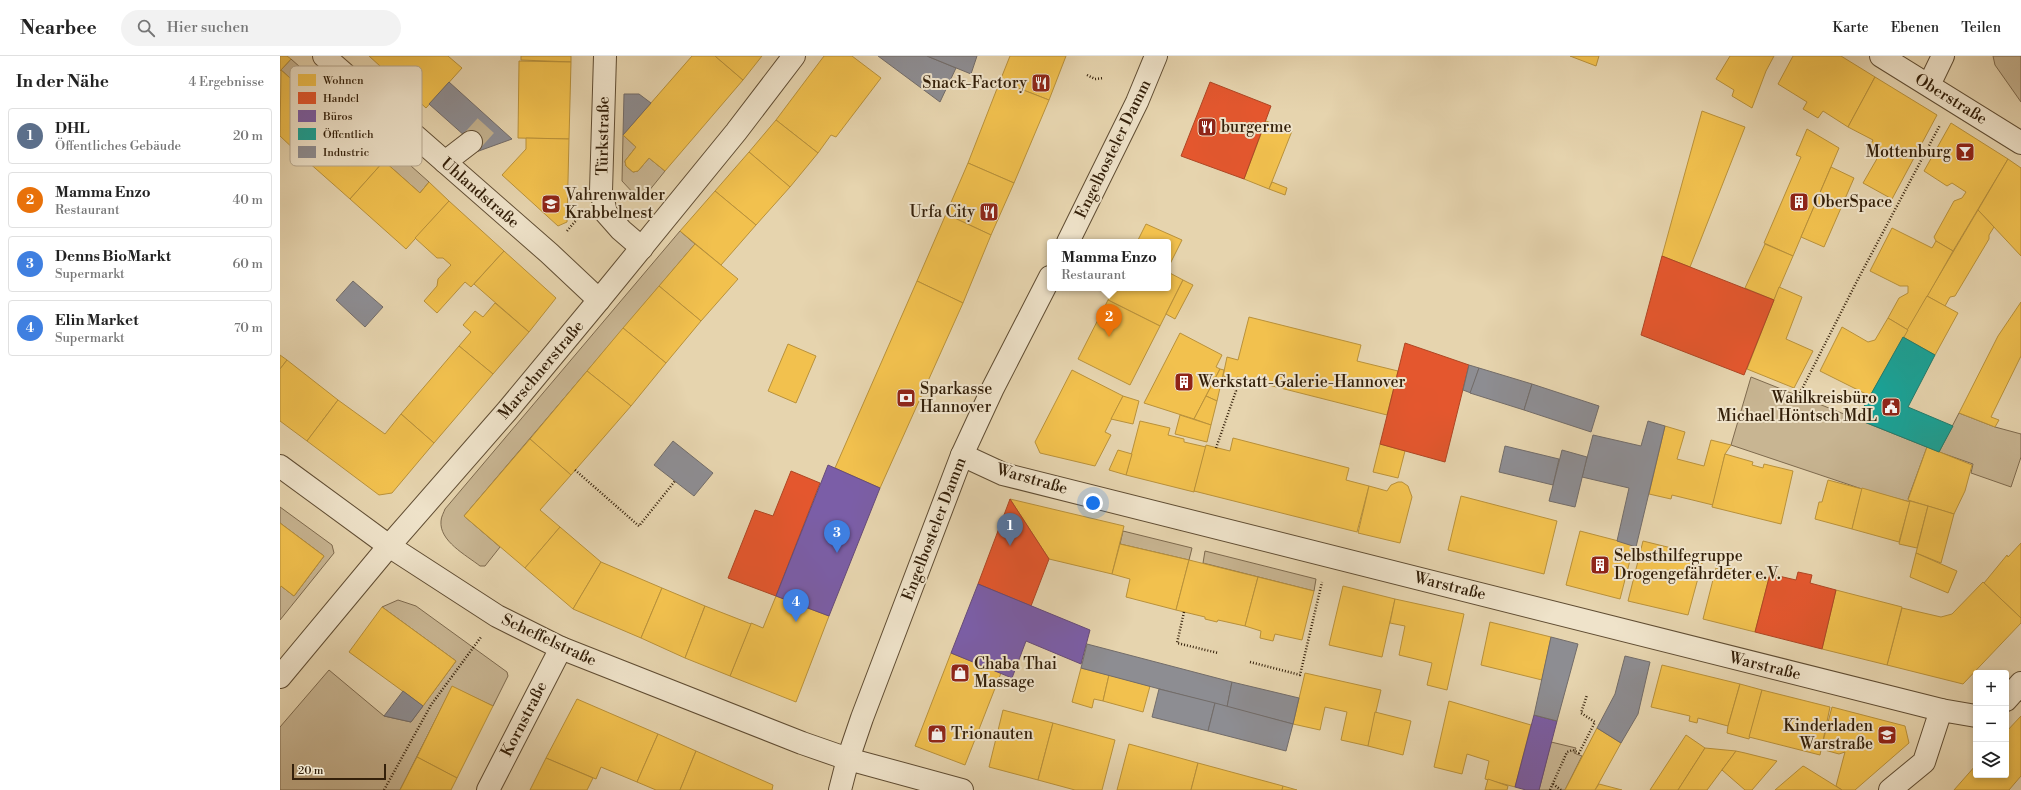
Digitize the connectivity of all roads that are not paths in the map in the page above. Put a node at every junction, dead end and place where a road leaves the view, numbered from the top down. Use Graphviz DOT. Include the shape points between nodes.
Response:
graph roads {
  1 [pos="324,56"];
  2 [pos="605,56"];
  3 [pos="794,56"];
  4 [pos="1156,56"];
  5 [pos="1881,56"];
  6 [pos="1943,56"];
  7 [pos="335,66"];
  8 [pos="1929,85"];
  9 [pos="422,142"];
  10 [pos="471,142"];
  11 [pos="2021,143"];
  12 [pos="445,162"];
  13 [pos="1069,239"];
  14 [pos="642,248"];
  15 [pos="1047,283"];
  16 [pos="599,300"];
  17 [pos="962,455"];
  18 [pos="280,466"];
  19 [pos="389,546"];
  20 [pos="561,648"];
  21 [pos="280,677"];
  22 [pos="2021,684"];
  23 [pos="2009,697"];
  24 [pos="1941,710"];
  25 [pos="1973,715"];
  26 [pos="848,759"];
  27 [pos="488,790"];
  28 [pos="840,790"];
  29 [pos="962,790"];
  30 [pos="1890,790"];
  1 -- 7 [label="street, Uhlandstraße"];
  2 -- 14 [label="street, Türkstraße" via="601,191 606,213"];
  3 -- 14 [label="street, Marschnerstraße"];
  4 -- 13 [label="street, Engelbosteler Damm" via="1137,102"];
  5 -- 8 [label="street, Oberstraße"];
  6 -- 8 [label="street"];
  8 -- 11 [label="street, Oberstraße"];
  9 -- 12 [label="street, Uhlandstraße"];
  10 -- 12 [label="street"];
  12 -- 16 [label="street, Uhlandstraße"];
  14 -- 16 [label="street, Marschnerstraße"];
  15 -- 17 [label="street, Engelbosteler Damm"];
  16 -- 19 [label="street, Marschnerstraße" via="507,411"];
  17 -- 24 [label="street, Warstraße" via="1003,474"];
  17 -- 26 [label="street, Engelbosteler Damm"];
  18 -- 19 [label="street, Scheffelstraße"];
  19 -- 20 [label="street, Scheffelstraße" via="497,616"];
  19 -- 21 [label="street, Marschnerstraße"];
  20 -- 26 [label="street, Scheffelstraße"];
  20 -- 27 [label="street, Kornstraße"];
  22 -- 23 [label="street"];
  24 -- 25 [label="street, Warstraße"];
  24 -- 30 [label="street" via="1924,762"];
  26 -- 28 [label="street, Engelbosteler Damm"];
  26 -- 29 [label="street, Scheffelstraße"];
}
